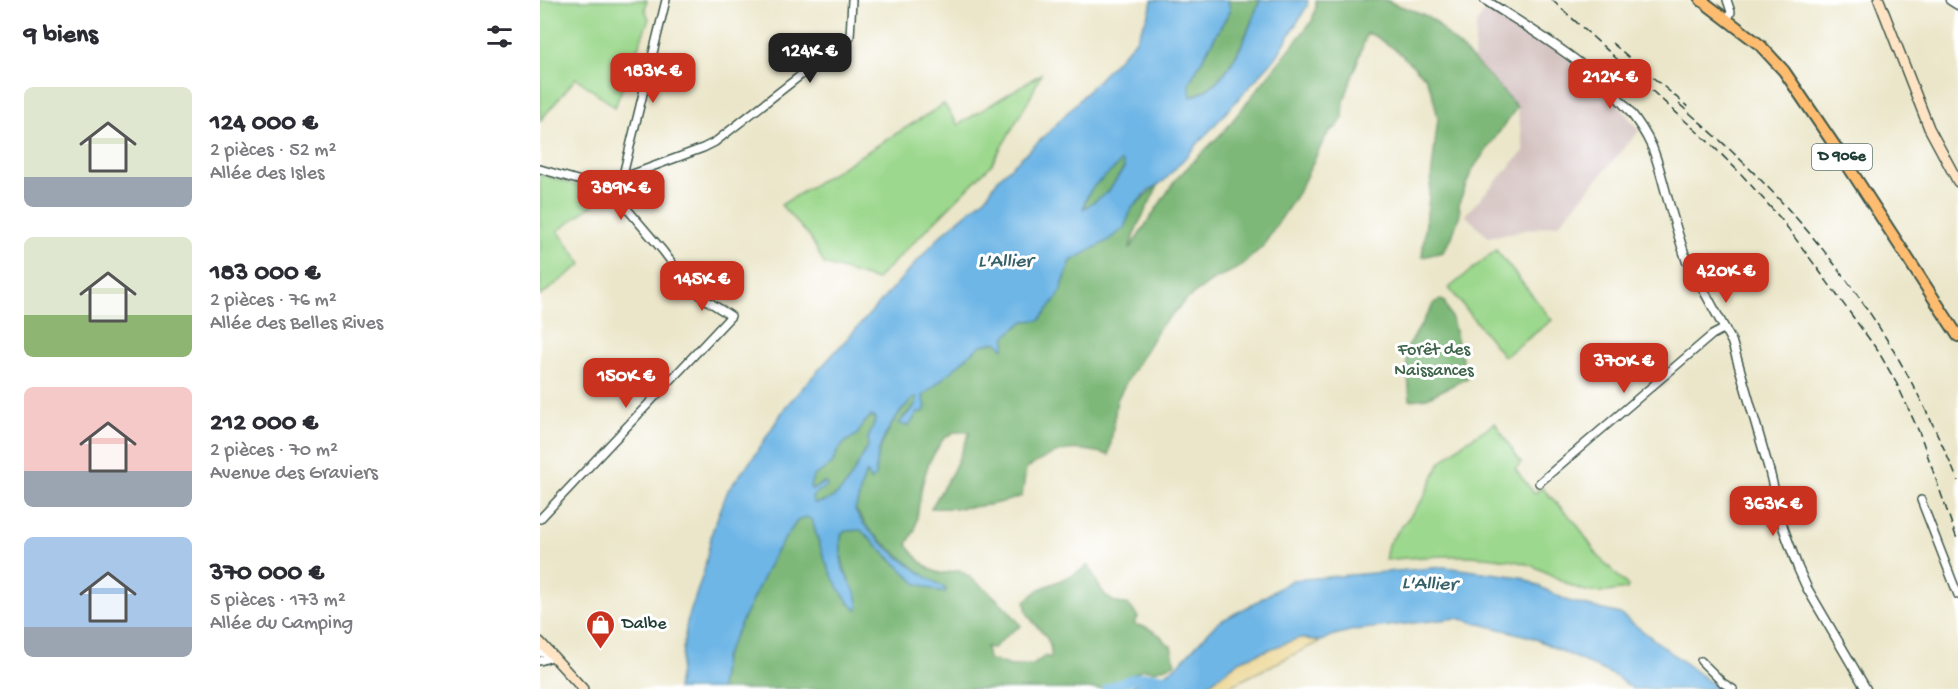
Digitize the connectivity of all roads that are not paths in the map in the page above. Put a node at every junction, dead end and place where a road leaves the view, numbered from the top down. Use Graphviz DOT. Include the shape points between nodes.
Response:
graph roads {
  1 [pos="666,0"];
  2 [pos="852,0"];
  3 [pos="1485,0"];
  4 [pos="1701,0"];
  5 [pos="1727,0"];
  6 [pos="1879,0"];
  7 [pos="1950,0"];
  8 [pos="1958,5"];
  9 [pos="1728,19"];
  10 [pos="540,169"];
  11 [pos="622,178"];
  12 [pos="1958,182"];
  13 [pos="611,193"];
  14 [pos="1723,329"];
  15 [pos="1958,336"];
  16 [pos="1539,483"];
  17 [pos="1921,500"];
  18 [pos="540,519"];
  19 [pos="1958,596"];
  20 [pos="540,642"];
  21 [pos="544,654"];
  22 [pos="1701,662"];
  23 [pos="576,689"];
  24 [pos="583,689"];
  25 [pos="1733,689"];
  26 [pos="1866,689"];
  1 -- 11 [label="street"];
  2 -- 11 [label="street" via="850,37 771,99 704,148"];
  3 -- 14 [label="street" via="1586,69 1635,119 1656,158 1694,283"];
  4 -- 9 [label="main road, D 906e"];
  5 -- 9 [label="street" via="1731,12"];
  6 -- 12 [label="main road" via="1929,128"];
  7 -- 8 [label="street"];
  9 -- 15 [label="main road, D 906e" via="1784,71"];
  10 -- 13 [label="street"];
  11 -- 13 [label="street"];
  13 -- 18 [label="street" via="684,279 703,298 731,316"];
  14 -- 16 [label="street"];
  14 -- 26 [label="street" via="1798,568"];
  17 -- 19 [label="street"];
  20 -- 21 [label="main road"];
  21 -- 23 [label="main road"];
  21 -- 24 [label="main road"];
  22 -- 25 [label="street"];
}
